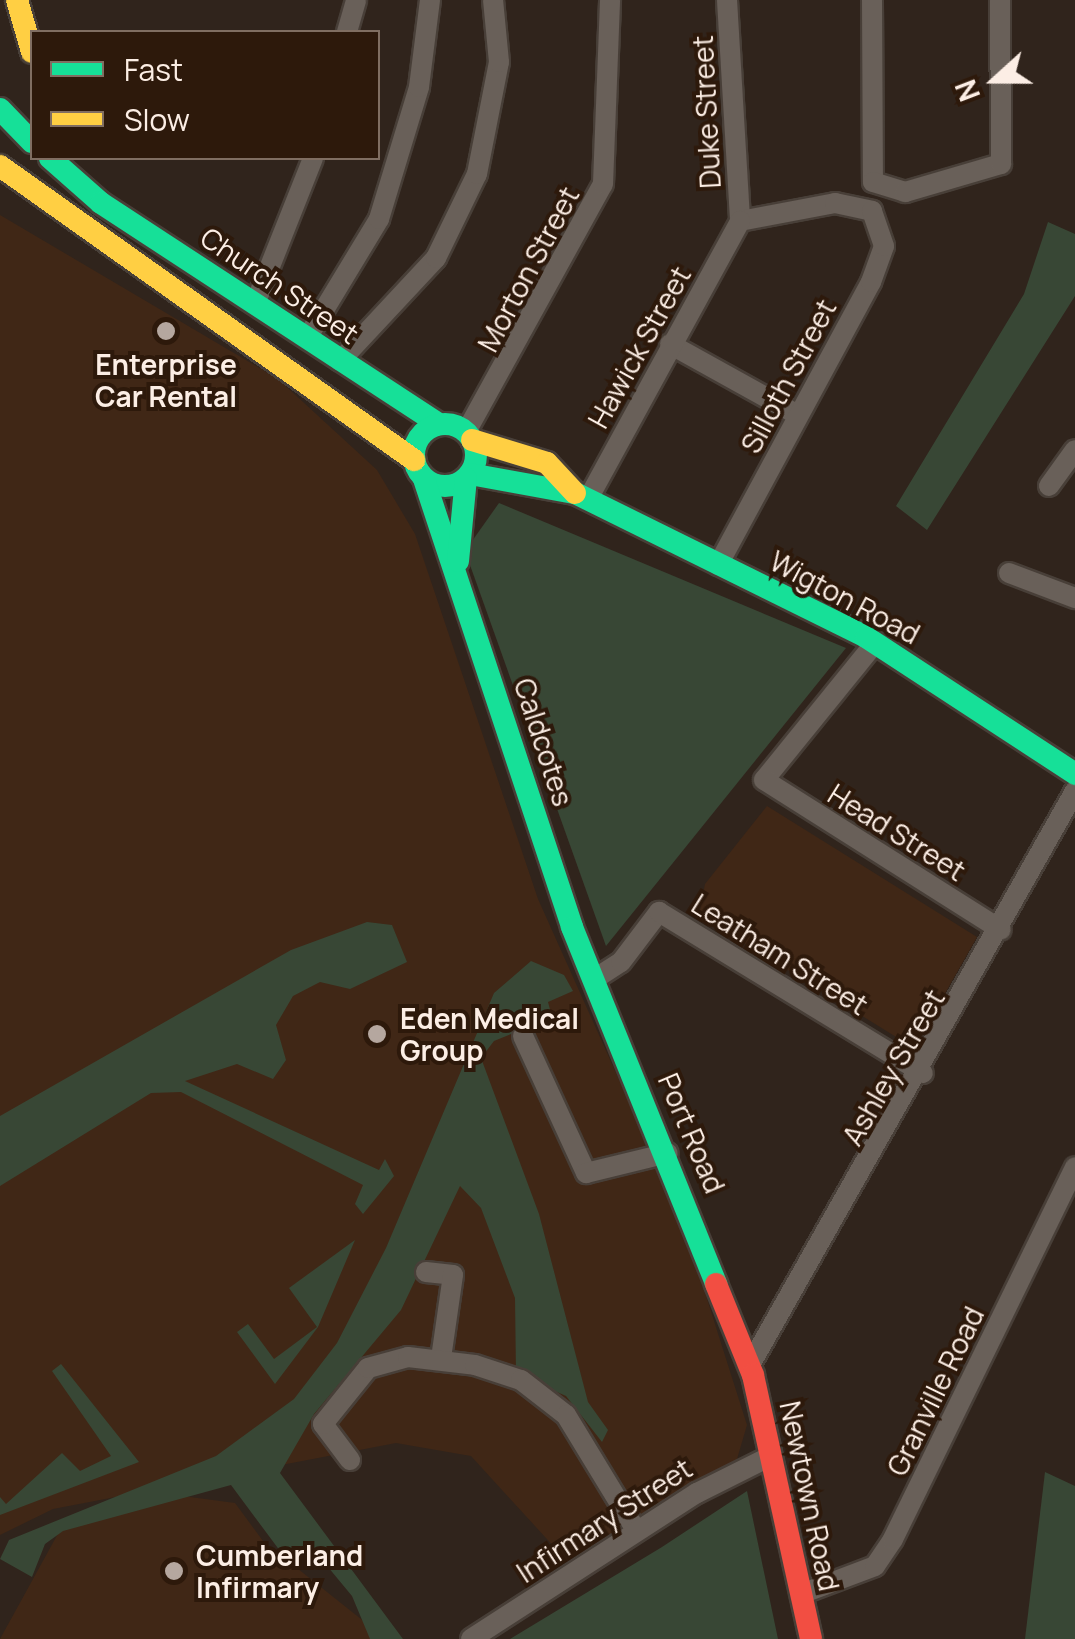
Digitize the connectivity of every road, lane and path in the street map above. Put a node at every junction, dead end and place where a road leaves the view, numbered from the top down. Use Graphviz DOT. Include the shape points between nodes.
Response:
graph roads {
  1 [pos="17,0"];
  2 [pos="356,0"];
  3 [pos="430,0"];
  4 [pos="493,0"];
  5 [pos="610,0"];
  6 [pos="727,0"];
  7 [pos="872,0"];
  8 [pos="1000,0"];
  9 [pos="348,30"];
  10 [pos="30,45"];
  11 [pos="0,109"];
  12 [pos="30,140"];
  13 [pos="52,160"];
  14 [pos="69,160"];
  15 [pos="312,160"];
  16 [pos="2,169"];
  17 [pos="882,186"];
  18 [pos="90,192"];
  19 [pos="872,211"];
  20 [pos="740,222"];
  21 [pos="255,304"];
  22 [pos="307,338"];
  23 [pos="670,344"];
  24 [pos="340,361"];
  25 [pos="798,415"];
  26 [pos="439,424"];
  27 [pos="469,436"];
  28 [pos="1075,450"];
  29 [pos="419,470"];
  30 [pos="468,476"];
  31 [pos="1049,486"];
  32 [pos="582,496"];
  33 [pos="718,565"];
  34 [pos="458,574"];
  35 [pos="1008,574"];
  36 [pos="1075,598"];
  37 [pos="875,643"];
  38 [pos="1075,774"];
  39 [pos="1075,791"];
  40 [pos="572,928"];
  41 [pos="1001,930"];
  42 [pos="593,980"];
  43 [pos="523,1036"];
  44 [pos="923,1074"];
  45 [pos="668,1153"];
  46 [pos="1075,1167"];
  47 [pos="426,1272"];
  48 [pos="440,1358"];
  49 [pos="750,1365"];
  50 [pos="771,1456"];
  51 [pos="350,1460"];
  52 [pos="636,1530"];
  53 [pos="801,1594"];
  54 [pos="471,1639"];
  55 [pos="811,1639"];
  1 -- 10 [label="main road"];
  2 -- 9 [label="street"];
  3 -- 22 [label="street" via="420,87 379,219"];
  4 -- 24 [label="street" via="500,62 477,174 436,258"];
  5 -- 27 [label="street, Morton Street" via="603,184"];
  6 -- 20 [label="street, Duke Street"];
  7 -- 17 [label="street"];
  8 -- 17 [label="street" via="1000,164"];
  11 -- 12 [label="main road"];
  13 -- 18 [label="main road, Church Street"];
  14 -- 18 [label="main road"];
  15 -- 21 [label="street"];
  16 -- 29 [label="main road"];
  17 -- 19 [label="street"];
  18 -- 21 [label="main road, Church Street"];
  19 -- 20 [label="street" via="836,203"];
  19 -- 25 [label="street, Silloth Street" via="884,246 871,282"];
  20 -- 23 [label="street, Hawick Street"];
  21 -- 22 [label="main road, Church Street"];
  22 -- 24 [label="main road, Church Street"];
  23 -- 25 [label="street"];
  23 -- 32 [label="street, Hawick Street"];
  24 -- 26 [label="main road, Church Street"];
  25 -- 33 [label="street, Silloth Street"];
  26 -- 27 [label="main road"];
  26 -- 29 [label="main road" via="416,441"];
  27 -- 30 [label="main road"];
  27 -- 32 [label="main road, Wigton Road" via="547,463"];
  28 -- 31 [label="street"];
  29 -- 30 [label="main road" via="441,486"];
  29 -- 34 [label="main road, Caldcotes"];
  30 -- 32 [label="main road, Wigton Road"];
  30 -- 34 [label="main road, Caldcotes"];
  32 -- 33 [label="main road, Wigton Road"];
  33 -- 37 [label="main road, Wigton Road"];
  34 -- 40 [label="main road, Caldcotes"];
  35 -- 36 [label="street"];
  37 -- 38 [label="main road, Wigton Road"];
  37 -- 41 [label="street, Head Street" via="764,780"];
  39 -- 41 [label="street, Ashley Street"];
  40 -- 42 [label="main road, Port Road"];
  41 -- 44 [label="street, Ashley Street"];
  42 -- 44 [label="street, Leatham Street" via="621,962 659,912"];
  42 -- 45 [label="main road, Port Road"];
  43 -- 45 [label="street" via="586,1173"];
  44 -- 49 [label="street, Ashley Street"];
  45 -- 49 [label="main road, Port Road"];
  46 -- 53 [label="street, Granville Road" via="893,1539 875,1566"];
  47 -- 48 [label="street" via="453,1275"];
  48 -- 51 [label="street" via="381,1361 357,1377 323,1424"];
  48 -- 52 [label="street" via="522,1380 566,1415"];
  49 -- 50 [label="main road, Newtown Road"];
  50 -- 52 [label="street, Infirmary Street"];
  50 -- 53 [label="main road, Newtown Road"];
  52 -- 54 [label="street, Infirmary Street"];
  53 -- 55 [label="main road, Newtown Road"];
}
